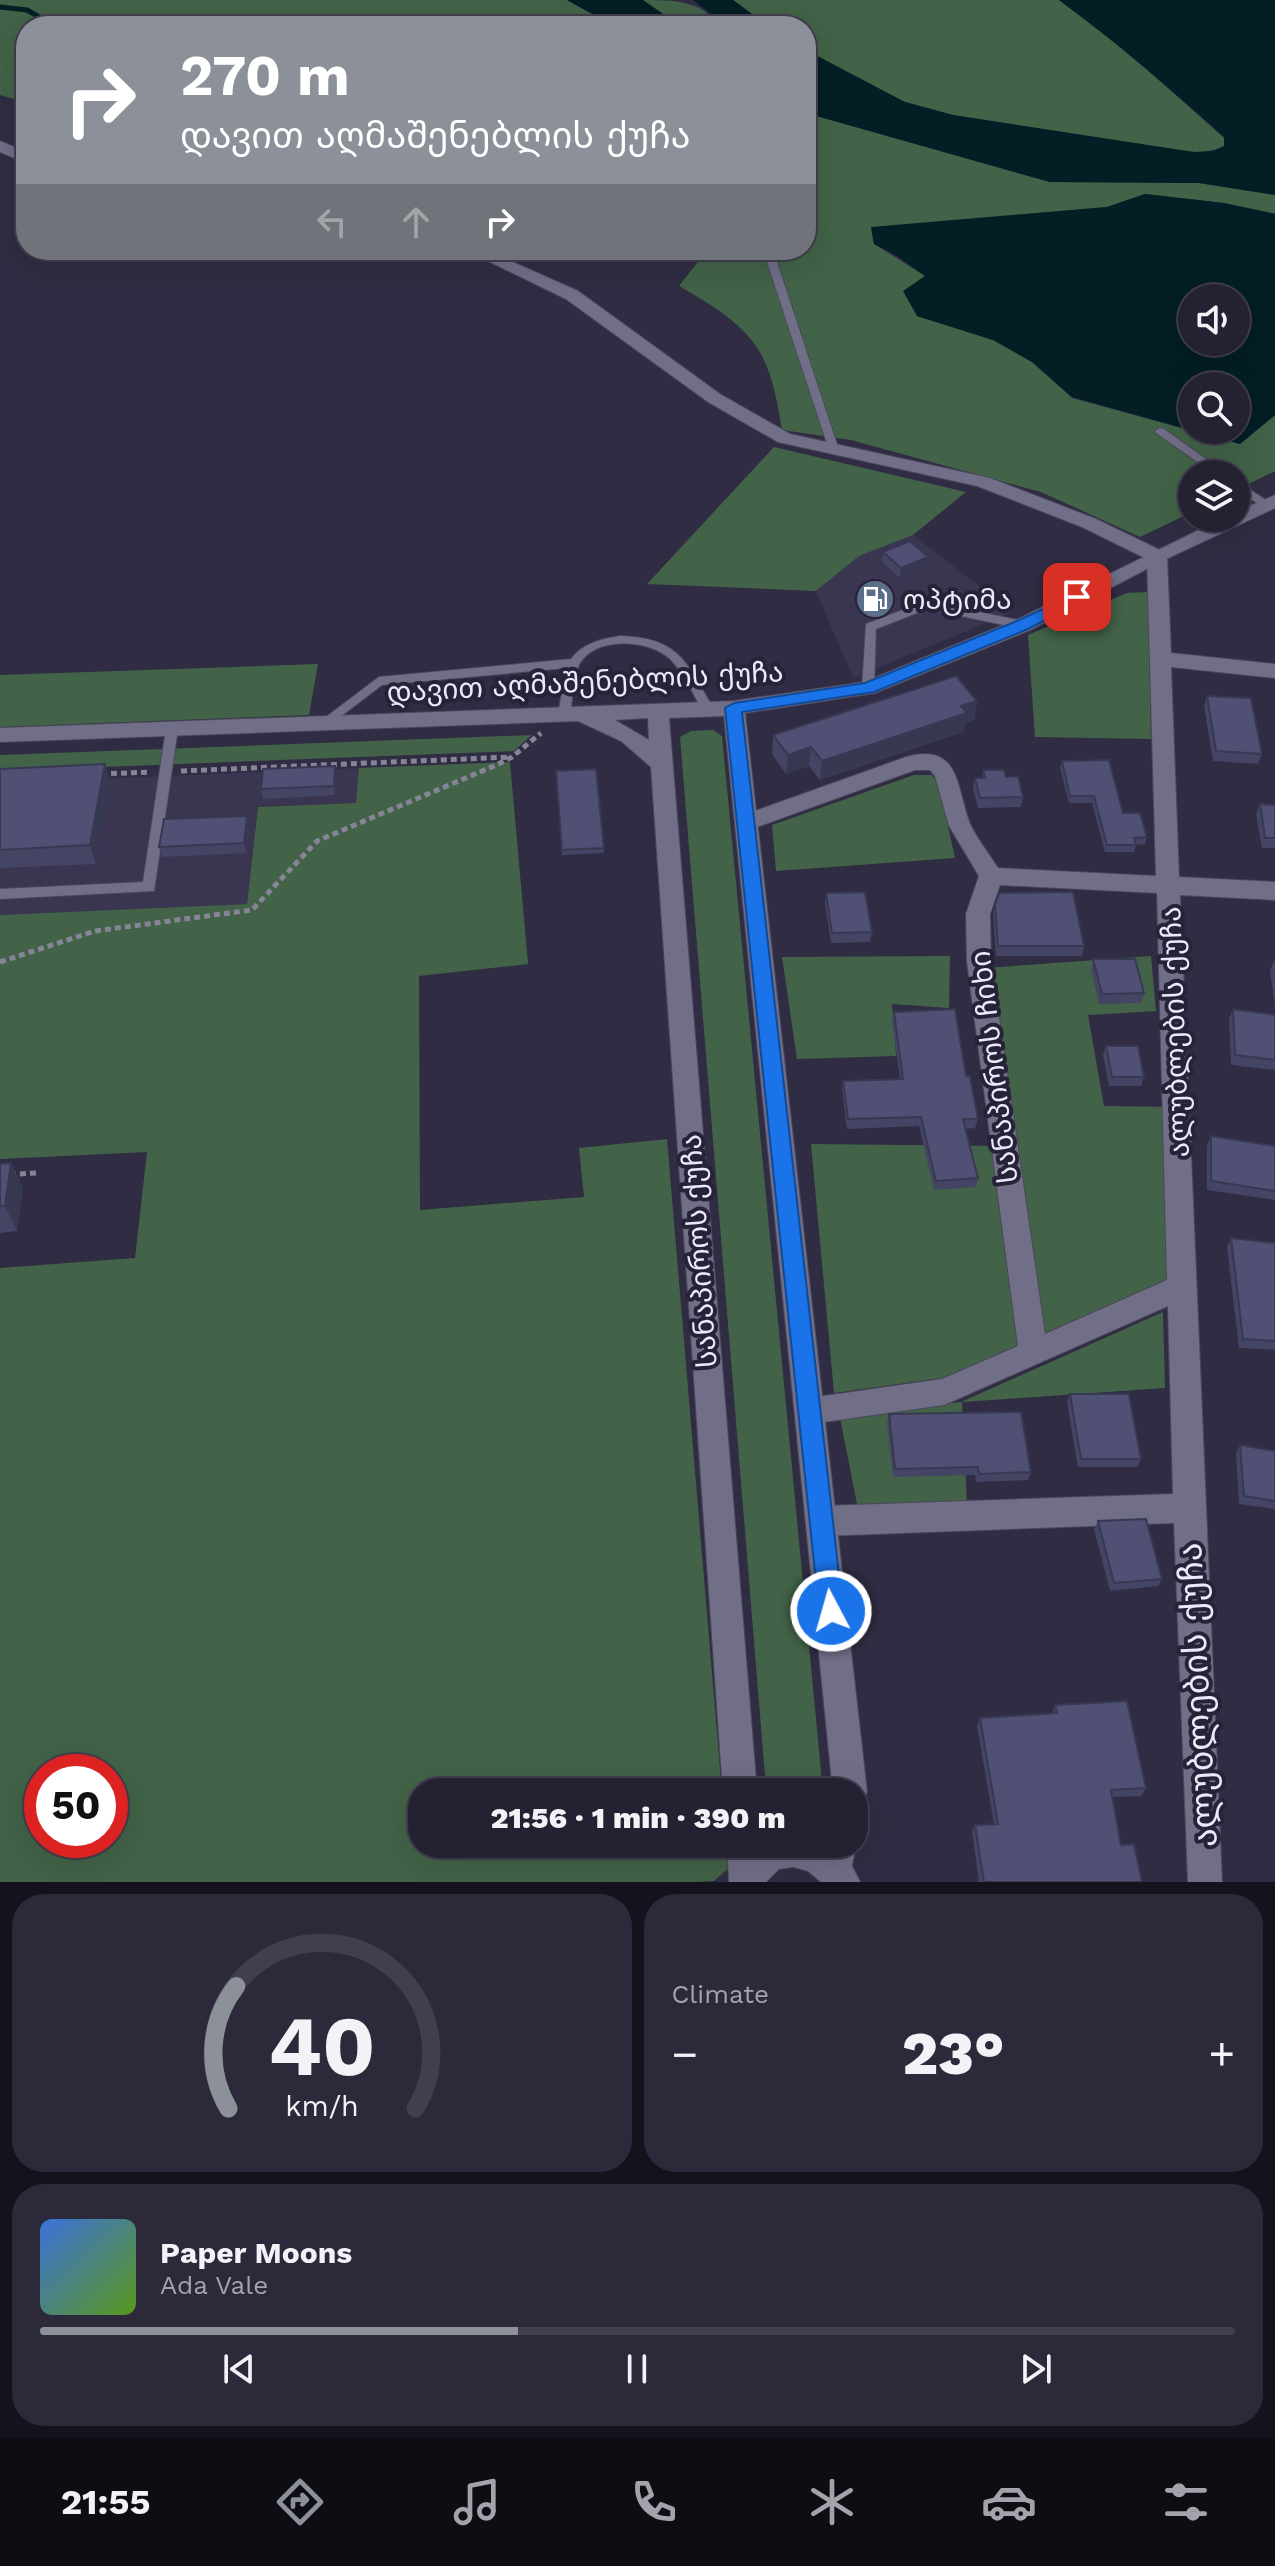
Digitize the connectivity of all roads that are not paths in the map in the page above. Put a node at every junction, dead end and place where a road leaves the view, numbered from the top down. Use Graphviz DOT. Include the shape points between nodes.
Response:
graph roads {
  1 [pos="495,260"];
  2 [pos="771,260"];
  3 [pos="1160,431"];
  4 [pos="834,450"];
  5 [pos="1202,460"];
  6 [pos="1250,492"];
  7 [pos="1271,503"];
  8 [pos="1157,556"];
  9 [pos="1023,625"];
  10 [pos="1163,659"];
  11 [pos="573,663"];
  12 [pos="1275,671"];
  13 [pos="868,688"];
  14 [pos="721,708"];
  15 [pos="658,711"];
  16 [pos="564,715"];
  17 [pos="324,723"];
  18 [pos="172,729"];
  19 [pos="0,735"];
  20 [pos="662,765"];
  21 [pos="746,823"];
  22 [pos="991,876"];
  23 [pos="1170,887"];
  24 [pos="1275,891"];
  25 [pos="0,894"];
  26 [pos="1182,1287"];
  27 [pos="1033,1353"];
  28 [pos="810,1411"];
  29 [pos="1189,1508"];
  30 [pos="822,1521"];
  31 [pos="739,1778"];
  32 [pos="849,1778"];
  33 [pos="745,1858"];
  34 [pos="839,1865"];
  35 [pos="746,1880"];
  36 [pos="1205,1882"];
  1 -- 4 [label="street" via="572,295 714,398 784,438"];
  2 -- 4 [label="lane"];
  3 -- 5 [label="lane"];
  4 -- 8 [label="street" via="983,482"];
  6 -- 7 [label="lane"];
  7 -- 8 [label="street, დავით აღმაშენებლის ქუჩა"];
  8 -- 9 [label="street, დავით აღმაშენებლის ქუჩა"];
  8 -- 10 [label="street, ალუბლების ქუჩა"];
  9 -- 13 [label="street, დავით აღმაშენებლის ქუჩა"];
  9 -- 13 [label="lane" via="926,605 870,627"];
  10 -- 12 [label="street"];
  10 -- 23 [label="street, ალუბლების ქუჩა"];
  11 -- 14 [label="lane" via="607,643 648,641 674,656"];
  11 -- 16 [label="lane"];
  11 -- 17 [label="lane" via="379,681"];
  13 -- 14 [label="street, დავით აღმაშენებლის ქუჩა"];
  14 -- 15 [label="street, დავით აღმაშენებლის ქუჩა"];
  14 -- 21 [label="street"];
  15 -- 16 [label="street, დავით აღმაშენებლის ქუჩა"];
  15 -- 20 [label="street, სანაპიროს ქუჩა"];
  16 -- 17 [label="street, დავით აღმაშენებლის ქუჩა"];
  16 -- 20 [label="street" via="604,723 639,740"];
  17 -- 18 [label="street, დავით აღმაშენებლის ქუჩა"];
  18 -- 19 [label="street, დავით აღმაშენებლის ქუჩა"];
  18 -- 25 [label="lane" via="149,887"];
  20 -- 31 [label="street, სანაპიროს ქუჩა"];
  21 -- 22 [label="street" via="914,762 936,763 945,774 960,826"];
  21 -- 28 [label="street"];
  22 -- 23 [label="street"];
  22 -- 27 [label="street, სანაპიროს ჩიხი" via="978,914 979,962"];
  23 -- 24 [label="street"];
  23 -- 26 [label="street, ალუბლების ქუჩა"];
  26 -- 27 [label="street"];
  26 -- 29 [label="street, ალუბლების ქუჩა"];
  27 -- 28 [label="street" via="944,1392"];
  28 -- 30 [label="street"];
  29 -- 30 [label="street, ალუბლების ქუჩა"];
  29 -- 36 [label="street, ალუბლების ქუჩა"];
  30 -- 32 [label="street"];
  33 -- 35 [label="street"];
  34 -- 35 [label="street" via="795,1849 780,1851"];
}
